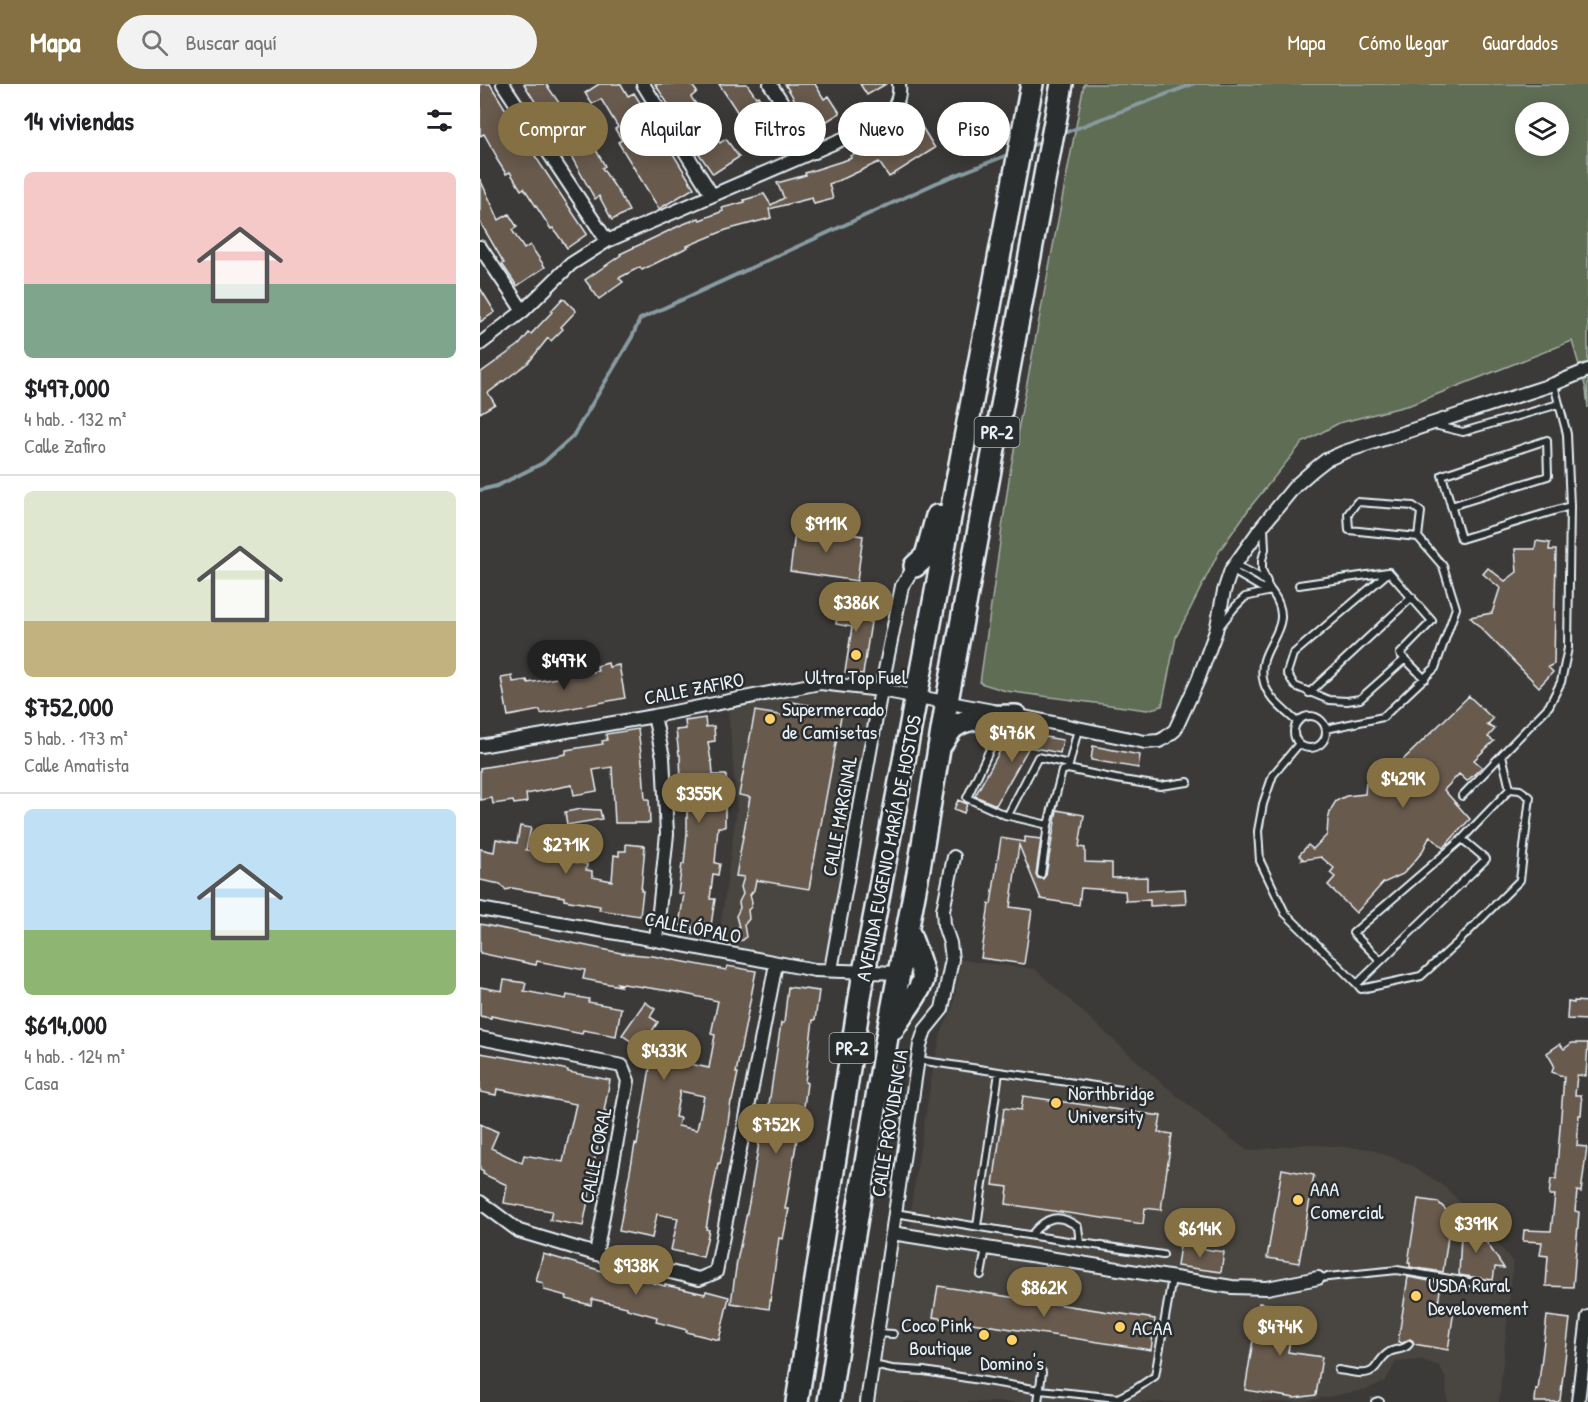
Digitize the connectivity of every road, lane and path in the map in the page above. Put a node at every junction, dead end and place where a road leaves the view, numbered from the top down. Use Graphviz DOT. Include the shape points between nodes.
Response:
graph roads {
  1 [pos="503,84"];
  2 [pos="643,84"];
  3 [pos="770,84"];
  4 [pos="899,84"];
  5 [pos="1032,84"];
  6 [pos="1062,84"];
  7 [pos="782,102"];
  8 [pos="826,147"];
  9 [pos="805,156"];
  10 [pos="712,195"];
  11 [pos="607,241"];
  12 [pos="480,247"];
  13 [pos="523,311"];
  14 [pos="480,344"];
  15 [pos="1588,370"];
  16 [pos="976,376"];
  17 [pos="1554,384"];
  18 [pos="1559,404"];
  19 [pos="1431,425"];
  20 [pos="1451,506"];
  21 [pos="1570,507"];
  22 [pos="1263,525"];
  23 [pos="1418,537"];
  24 [pos="915,566"];
  25 [pos="1234,568"];
  26 [pos="1389,572"];
  27 [pos="1299,585"];
  28 [pos="1271,591"];
  29 [pos="1412,597"];
  30 [pos="1216,632"];
  31 [pos="1405,659"];
  32 [pos="1425,679"];
  33 [pos="881,690"];
  34 [pos="1309,693"];
  35 [pos="916,696"];
  36 [pos="947,701"];
  37 [pos="654,716"];
  38 [pos="1016,716"];
  39 [pos="1296,721"];
  40 [pos="1078,728"];
  41 [pos="1326,729"];
  42 [pos="1298,745"];
  43 [pos="480,746"];
  44 [pos="939,747"];
  45 [pos="990,749"];
  46 [pos="1502,755"];
  47 [pos="1069,767"];
  48 [pos="1188,782"];
  49 [pos="1510,789"];
  50 [pos="1462,796"];
  51 [pos="1008,815"];
  52 [pos="1048,825"];
  53 [pos="1462,839"];
  54 [pos="954,857"];
  55 [pos="1041,874"];
  56 [pos="480,909"];
  57 [pos="908,929"];
  58 [pos="656,939"];
  59 [pos="1381,961"];
  60 [pos="776,964"];
  61 [pos="831,970"];
  62 [pos="864,972"];
  63 [pos="899,973"];
  64 [pos="923,978"];
  65 [pos="947,983"];
  66 [pos="1357,984"];
  67 [pos="887,1037"];
  68 [pos="480,1038"];
  69 [pos="918,1060"];
  70 [pos="999,1072"];
  71 [pos="1142,1093"];
  72 [pos="480,1202"];
  73 [pos="895,1213"];
  74 [pos="977,1226"];
  75 [pos="892,1233"];
  76 [pos="1031,1235"];
  77 [pos="1080,1243"];
  78 [pos="986,1248"];
  79 [pos="596,1254"];
  80 [pos="1163,1255"];
  81 [pos="981,1275"];
  82 [pos="1172,1278"];
  83 [pos="1318,1278"];
  84 [pos="1498,1287"];
  85 [pos="1588,1317"];
  86 [pos="1588,1324"];
  87 [pos="877,1333"];
  88 [pos="893,1334"];
  89 [pos="1409,1344"];
  90 [pos="873,1365"];
  91 [pos="1338,1370"];
  92 [pos="1042,1372"];
  93 [pos="1040,1390"];
  94 [pos="796,1402"];
  95 [pos="829,1402"];
  96 [pos="867,1402"];
  97 [pos="1038,1402"];
  98 [pos="1375,1402"];
  99 [pos="1380,1402"];
  100 [pos="1578,1402"];
  1 -- 11 [label="street"];
  2 -- 10 [label="street"];
  3 -- 7 [label="street"];
  4 -- 8 [label="street" via="896,105 882,122"];
  5 -- 16 [label="highway, AVENIDA EUGENIO MARÍA DE HOSTOS / PR-2"];
  6 -- 36 [label="highway, AVENIDA EUGENIO MARÍA DE HOSTOS / PR-2"];
  9 -- 10 [label="street"];
  10 -- 11 [label="street"];
  11 -- 13 [label="street" via="571,264"];
  12 -- 13 [label="street"];
  13 -- 14 [label="street"];
  15 -- 17 [label="street, CALLE ZAFIRO"];
  16 -- 24 [label="highway" via="927,556"];
  16 -- 35 [label="highway, AVENIDA EUGENIO MARÍA DE HOSTOS / PR-2"];
  17 -- 18 [label="lane"];
  17 -- 19 [label="street, CALLE ZAFIRO"];
  18 -- 19 [label="lane" via="1463,432"];
  18 -- 21 [label="lane" via="1567,434"];
  19 -- 22 [label="street, CALLE ZAFIRO" via="1326,460 1295,486"];
  20 -- 20 [label="lane" via="1442,475 1547,440 1548,476"];
  20 -- 21 [label="lane" via="1461,539"];
  21 -- 46 [label="lane" via="1568,648 1561,682 1549,706"];
  22 -- 25 [label="street, CALLE ZAFIRO"];
  22 -- 28 [label="lane" via="1262,570"];
  23 -- 23 [label="lane" via="1421,512 1413,506 1357,502 1348,514 1349,530"];
  23 -- 32 [label="lane" via="1443,566 1456,608 1436,668"];
  24 -- 33 [label="street, CALLE MARGINAL" via="902,586"];
  25 -- 28 [label="lane" via="1264,581"];
  25 -- 30 [label="street, CALLE ZAFIRO" via="1224,591"];
  26 -- 27 [label="lane"];
  26 -- 29 [label="lane"];
  26 -- 34 [label="lane" via="1293,654 1287,673 1295,686"];
  28 -- 30 [label="lane" via="1245,597"];
  28 -- 39 [label="lane" via="1282,616 1265,653 1264,684"];
  29 -- 31 [label="lane" via="1432,621 1400,654"];
  29 -- 34 [label="lane"];
  30 -- 40 [label="street, CALLE ZAFIRO" via="1175,730 1166,738 1145,742"];
  31 -- 32 [label="lane"];
  31 -- 34 [label="lane" via="1360,699 1329,700"];
  32 -- 41 [label="lane" via="1383,717"];
  33 -- 35 [label="street, CALLE ZAFIRO"];
  33 -- 37 [label="street, CALLE ZAFIRO" via="820,683"];
  33 -- 61 [label="street, CALLE MARGINAL"];
  35 -- 36 [label="street, CALLE ZAFIRO"];
  35 -- 62 [label="highway, AVENIDA EUGENIO MARÍA DE HOSTOS / PR-2"];
  36 -- 38 [label="street, CALLE ZAFIRO"];
  36 -- 44 [label="highway, AVENIDA EUGENIO MARÍA DE HOSTOS / PR-2"];
  37 -- 43 [label="street, CALLE ZAFIRO"];
  37 -- 58 [label="street" via="663,757 667,834"];
  38 -- 40 [label="street, CALLE ZAFIRO"];
  38 -- 44 [label="highway" via="971,720 954,727"];
  39 -- 41 [label="lane" via="1308,715 1320,718"];
  39 -- 42 [label="lane" via="1293,733"];
  40 -- 47 [label="lane"];
  41 -- 42 [label="lane" via="1325,740 1318,747"];
  42 -- 66 [label="lane" via="1273,775 1263,804 1258,831 1260,861 1285,913"];
  44 -- 57 [label="highway, AVENIDA EUGENIO MARÍA DE HOSTOS / PR-2"];
  45 -- 51 [label="lane" via="967,798"];
  46 -- 49 [label="lane"];
  46 -- 50 [label="lane"];
  47 -- 48 [label="lane" via="1160,786"];
  47 -- 51 [label="lane" via="1038,757"];
  47 -- 52 [label="lane" via="1062,771"];
  49 -- 53 [label="lane"];
  49 -- 66 [label="lane" via="1530,797 1520,880 1421,976 1361,989"];
  51 -- 52 [label="lane"];
  52 -- 55 [label="lane"];
  53 -- 59 [label="lane" via="1486,859"];
  53 -- 59 [label="lane" via="1353,933"];
  54 -- 65 [label="street, CALLE PROVIDENCIA" via="943,910 952,959"];
  56 -- 58 [label="street, CALLE ÓPALO"];
  57 -- 63 [label="highway, AVENIDA EUGENIO MARÍA DE HOSTOS / PR-2"];
  57 -- 64 [label="highway"];
  58 -- 60 [label="street, CALLE ÓPALO"];
  59 -- 66 [label="lane"];
  60 -- 61 [label="street, CALLE ÓPALO"];
  60 -- 79 [label="street" via="716,1272 699,1280"];
  61 -- 62 [label="street, CALLE ÓPALO"];
  62 -- 63 [label="street, CALLE ÓPALO"];
  62 -- 94 [label="highway, AVENIDA EUGENIO MARÍA DE HOSTOS / PR-2"];
  63 -- 67 [label="highway, AVENIDA EUGENIO MARÍA DE HOSTOS / PR-2"];
  64 -- 65 [label="street"];
  64 -- 67 [label="highway"];
  65 -- 69 [label="street, CALLE PROVIDENCIA" via="942,1009 925,1030"];
  67 -- 95 [label="highway, AVENIDA EUGENIO MARÍA DE HOSTOS / PR-2"];
  68 -- 79 [label="street, CALLE CORAL" via="622,1066 628,1081"];
  69 -- 70 [label="lane"];
  69 -- 73 [label="street, CALLE PROVIDENCIA"];
  70 -- 71 [label="lane"];
  70 -- 74 [label="lane"];
  72 -- 79 [label="street" via="519,1231"];
  73 -- 74 [label="lane"];
  73 -- 75 [label="street, CALLE PROVIDENCIA"];
  74 -- 76 [label="lane"];
  75 -- 78 [label="street"];
  75 -- 87 [label="street, CALLE PROVIDENCIA"];
  76 -- 77 [label="lane"];
  76 -- 77 [label="lane" via="1040,1224 1054,1218 1070,1220 1078,1227"];
  77 -- 80 [label="lane"];
  78 -- 81 [label="lane"];
  78 -- 82 [label="street"];
  82 -- 83 [label="street" via="1267,1288"];
  82 -- 93 [label="lane" via="1155,1376 1118,1398"];
  83 -- 84 [label="lane" via="1397,1270"];
  85 -- 86 [label="street"];
  86 -- 100 [label="street"];
  87 -- 88 [label="lane"];
  87 -- 90 [label="street, CALLE PROVIDENCIA"];
  89 -- 91 [label="lane" via="1388,1352 1366,1374"];
  90 -- 93 [label="lane"];
  90 -- 96 [label="street, CALLE PROVIDENCIA"];
  92 -- 93 [label="lane"];
  93 -- 97 [label="lane"];
  98 -- 99 [label="lane"];
}
